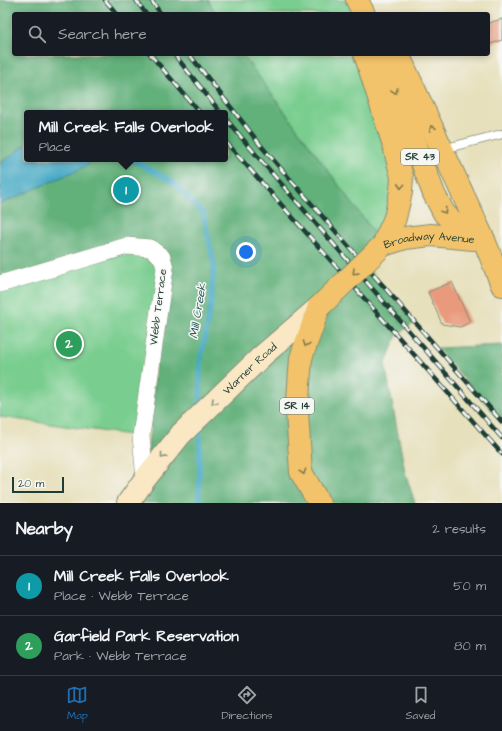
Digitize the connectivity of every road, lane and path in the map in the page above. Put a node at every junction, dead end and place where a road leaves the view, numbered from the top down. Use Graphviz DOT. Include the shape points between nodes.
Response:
graph roads {
  1 [pos="348,0"];
  2 [pos="358,0"];
  3 [pos="373,0"];
  4 [pos="351,12"];
  5 [pos="363,12"];
  6 [pos="378,12"];
  7 [pos="366,56"];
  8 [pos="383,56"];
  9 [pos="399,56"];
  10 [pos="502,134"];
  11 [pos="442,150"];
  12 [pos="493,242"];
  13 [pos="383,245"];
  14 [pos="0,284"];
  15 [pos="502,285"];
  16 [pos="319,307"];
  17 [pos="145,479"];
  18 [pos="128,503"];
  19 [pos="319,503"];
  1 -- 4 [label="main road"];
  2 -- 5 [label="main road"];
  3 -- 6 [label="main road"];
  7 -- 13 [label="main road, Broadway Avenue / SR 14, one-way" via="402,177 395,218"];
  8 -- 12 [label="main road, SR 43, one-way" via="434,194 444,213 456,226"];
  11 -- 9 [label="main road, Broadway Avenue, one-way"];
  10 -- 11 [label="lane"];
  11 -- 12 [label="main road, Broadway Avenue"];
  12 -- 13 [label="main road, Broadway Avenue" via="431,235 405,238"];
  12 -- 15 [label="main road, Broadway Avenue"];
  13 -- 16 [label="main road, Warner Road / SR 14, one-way, bridge"];
  14 -- 17 [label="street, Webb Terrace" via="127,246 150,248 162,257 165,268 140,436"];
  16 -- 17 [label="main road, Warner Road, one-way" via="262,356 181,434"];
  16 -- 19 [label="main road, SR 14, one-way" via="301,358 297,412 301,472"];
  17 -- 18 [label="main road, Warner Road"];
}
